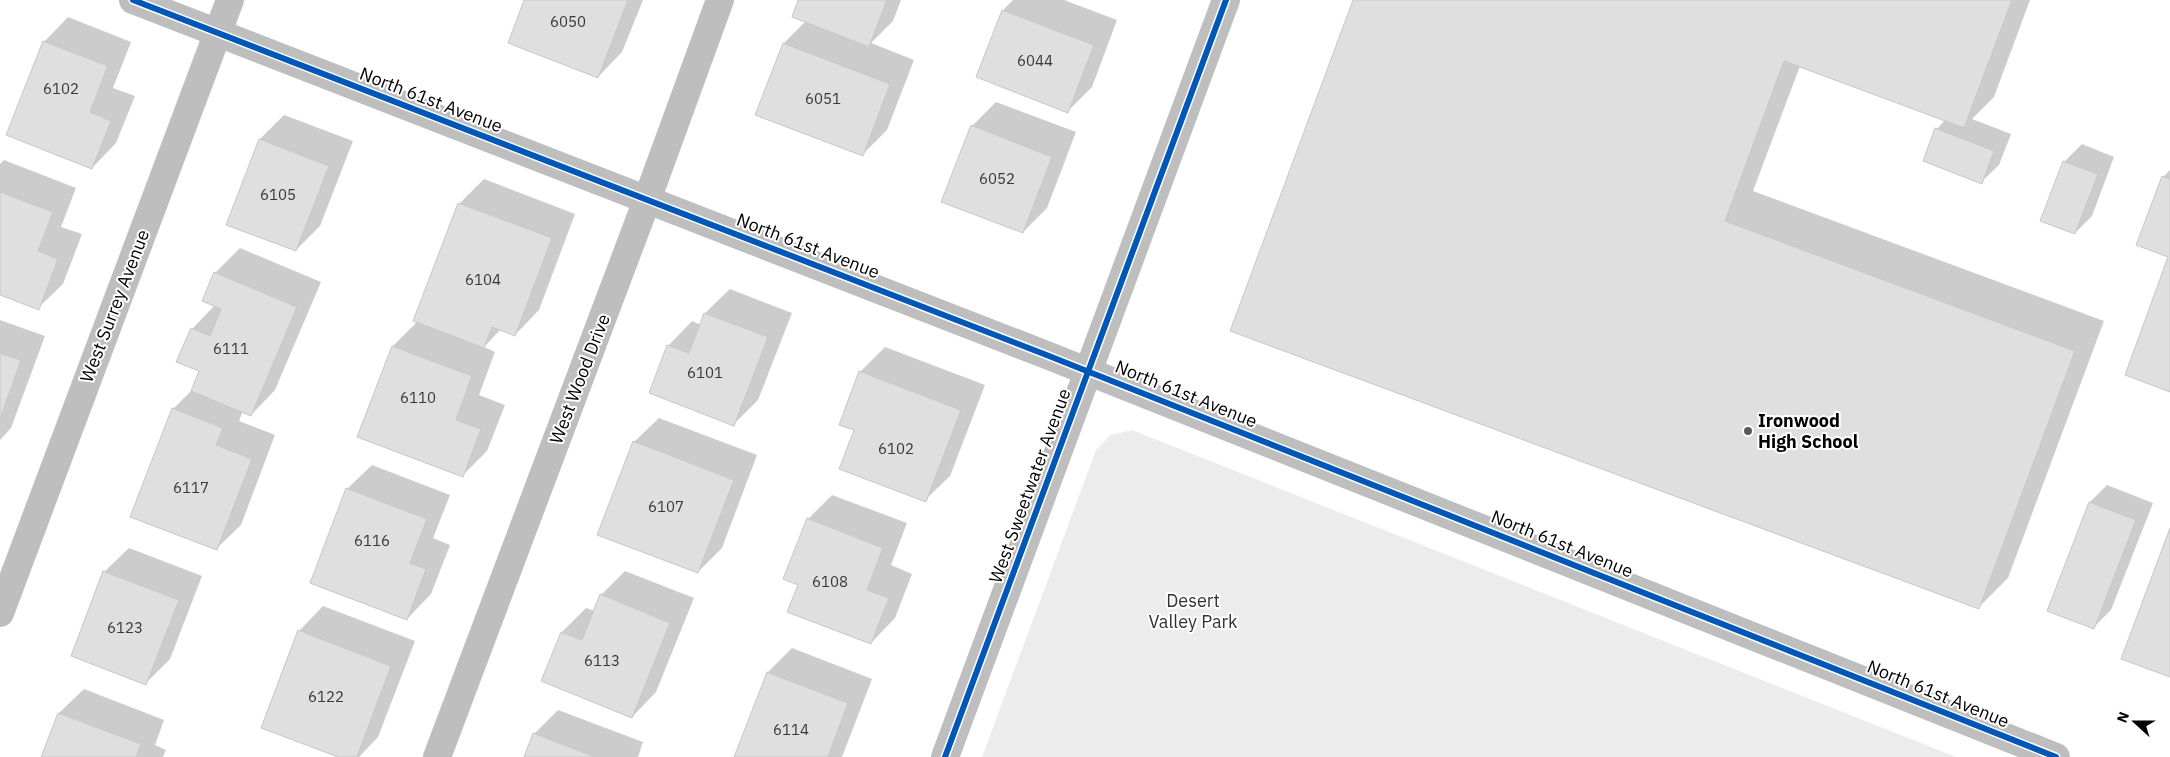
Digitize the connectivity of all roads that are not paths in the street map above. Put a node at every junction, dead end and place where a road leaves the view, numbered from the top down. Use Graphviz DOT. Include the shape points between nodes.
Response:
graph roads {
  1 [pos="133,0"];
  2 [pos="230,0"];
  3 [pos="720,0"];
  4 [pos="1226,0"];
  5 [pos="218,33"];
  6 [pos="647,200"];
  7 [pos="1088,371"];
  8 [pos="0,613"];
  9 [pos="438,757"];
  10 [pos="945,757"];
  11 [pos="2056,757"];
  1 -- 5 [label="street, North 61st Avenue"];
  2 -- 5 [label="street, West Surrey Avenue"];
  3 -- 6 [label="street, West Wood Drive"];
  4 -- 7 [label="street, West Sweetwater Avenue"];
  5 -- 6 [label="street, North 61st Avenue"];
  5 -- 8 [label="street, West Surrey Avenue"];
  6 -- 7 [label="street, North 61st Avenue"];
  6 -- 9 [label="street, West Wood Drive"];
  7 -- 10 [label="street, West Sweetwater Avenue"];
  7 -- 11 [label="street, North 61st Avenue"];
}
